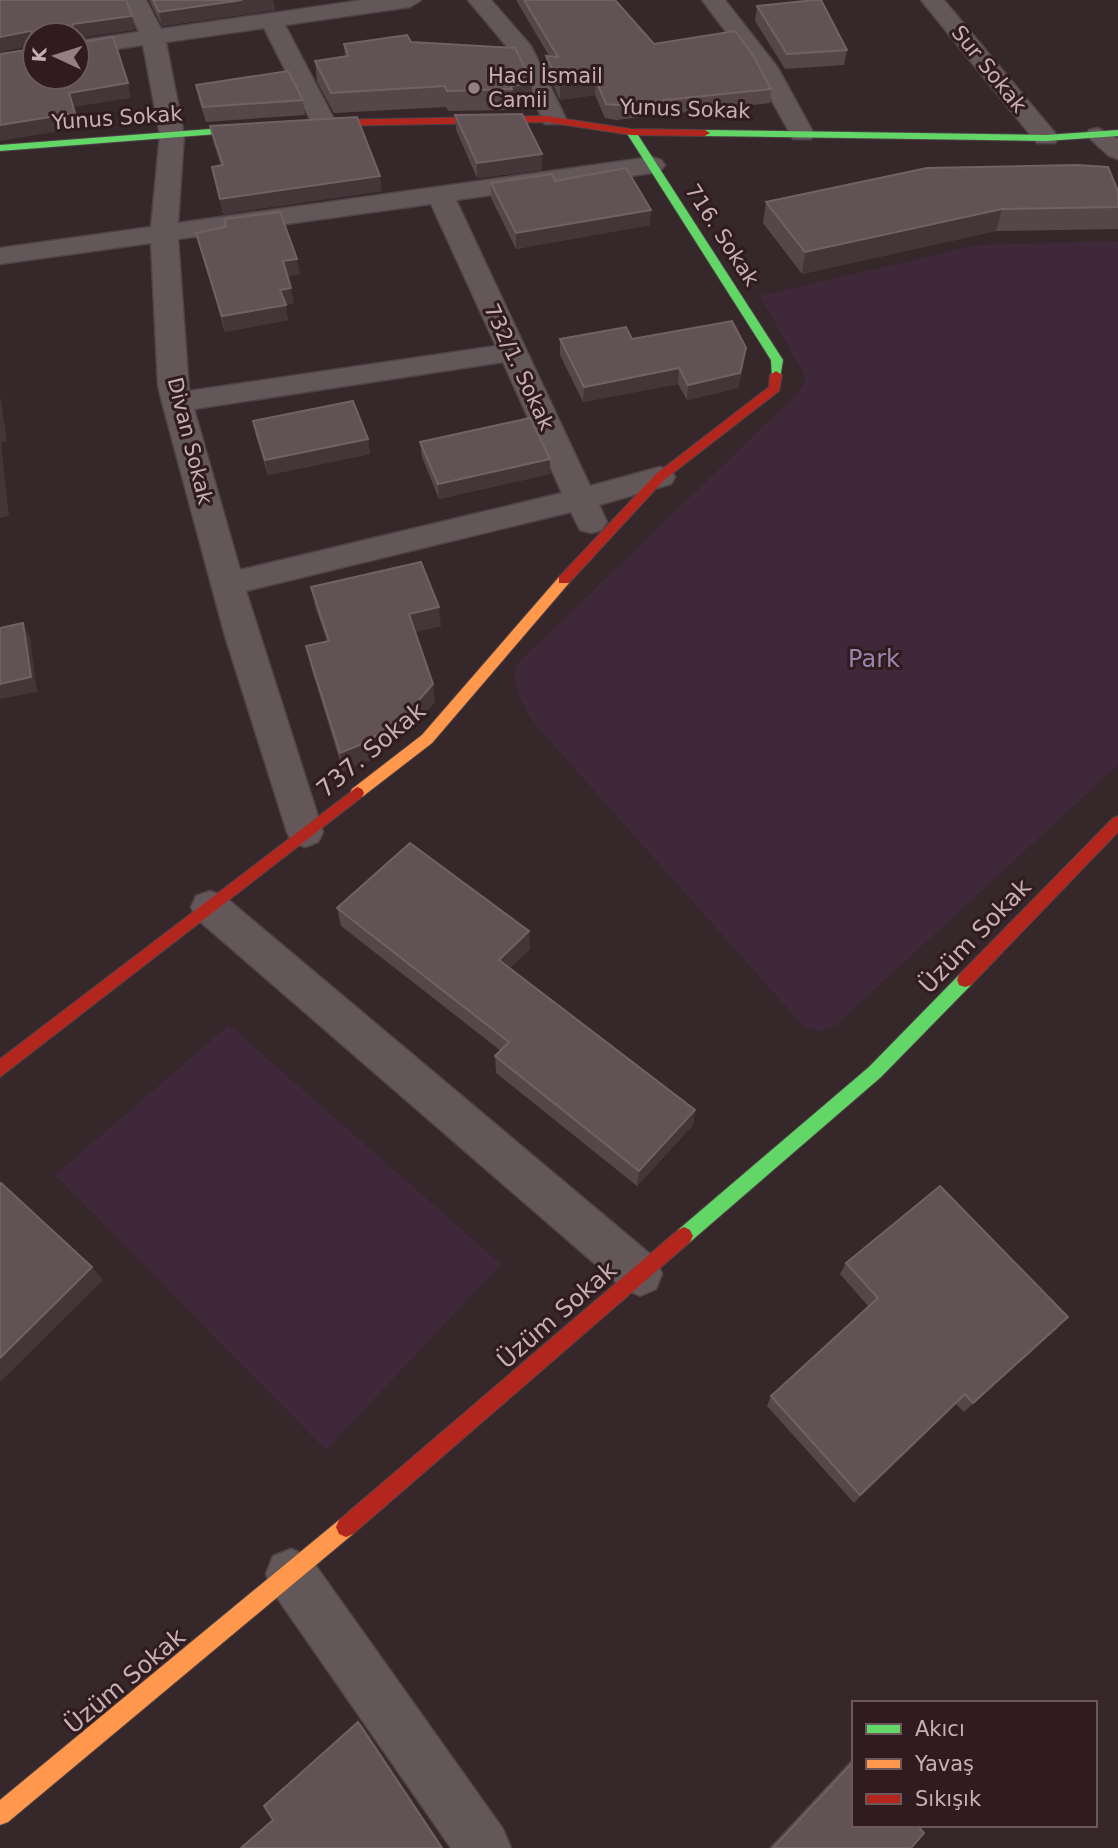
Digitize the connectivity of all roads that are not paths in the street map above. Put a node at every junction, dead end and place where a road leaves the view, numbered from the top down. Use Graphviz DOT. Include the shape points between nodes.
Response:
graph roads {
  1 [pos="135,0"];
  2 [pos="410,0"];
  3 [pos="479,0"];
  4 [pos="713,0"];
  5 [pos="932,0"];
  6 [pos="272,21"];
  7 [pos="153,37"];
  8 [pos="91,46"];
  9 [pos="554,119"];
  10 [pos="324,123"];
  11 [pos="631,132"];
  12 [pos="802,134"];
  13 [pos="1108,134"];
  14 [pos="172,135"];
  15 [pos="1046,138"];
  16 [pos="0,148"];
  17 [pos="1118,151"];
  18 [pos="652,164"];
  19 [pos="440,194"];
  20 [pos="164,235"];
  21 [pos="0,256"];
  22 [pos="512,352"];
  23 [pos="777,360"];
  24 [pos="177,401"];
  25 [pos="660,477"];
  26 [pos="581,499"];
  27 [pos="599,540"];
  28 [pos="228,584"];
  29 [pos="1118,822"];
  30 [pos="306,832"];
  31 [pos="210,907"];
  32 [pos="0,1069"];
  33 [pos="640,1274"];
  34 [pos="291,1574"];
  35 [pos="0,1814"];
  36 [pos="484,1848"];
  1 -- 7 [label="street, Divan Sokak"];
  2 -- 6 [label="street"];
  3 -- 9 [label="street" via="519,46"];
  4 -- 12 [label="street" via="766,68"];
  5 -- 15 [label="street, Sur Sokak"];
  6 -- 7 [label="street"];
  6 -- 10 [label="street"];
  7 -- 8 [label="street"];
  7 -- 14 [label="street, Divan Sokak"];
  9 -- 10 [label="street, Yunus Sokak"];
  9 -- 11 [label="street, Yunus Sokak"];
  10 -- 14 [label="street, Yunus Sokak"];
  11 -- 12 [label="street, Yunus Sokak"];
  11 -- 18 [label="street, 716. Sokak"];
  12 -- 15 [label="street, Yunus Sokak"];
  13 -- 15 [label="street, Yunus Sokak"];
  13 -- 17 [label="street"];
  14 -- 16 [label="street, Yunus Sokak"];
  14 -- 20 [label="street, Divan Sokak"];
  18 -- 19 [label="street"];
  18 -- 23 [label="street, 716. Sokak"];
  19 -- 20 [label="street"];
  19 -- 22 [label="street, 732/1. Sokak"];
  20 -- 21 [label="street"];
  20 -- 24 [label="street, Divan Sokak"];
  22 -- 24 [label="street"];
  22 -- 26 [label="street, 732/1. Sokak"];
  23 -- 25 [label="street, 737. Sokak" via="775,388"];
  24 -- 28 [label="street, Divan Sokak"];
  25 -- 26 [label="street"];
  25 -- 27 [label="street, 737. Sokak"];
  26 -- 27 [label="street, 732/1. Sokak"];
  26 -- 28 [label="street"];
  27 -- 30 [label="street, 737. Sokak" via="427,739"];
  28 -- 30 [label="street, Divan Sokak"];
  29 -- 33 [label="street, Üzüm Sokak" via="874,1072"];
  30 -- 31 [label="street, 737. Sokak"];
  31 -- 32 [label="street, 737. Sokak"];
  31 -- 33 [label="street"];
  33 -- 34 [label="street, Üzüm Sokak"];
  34 -- 35 [label="street, Üzüm Sokak"];
  34 -- 36 [label="street"];
}
